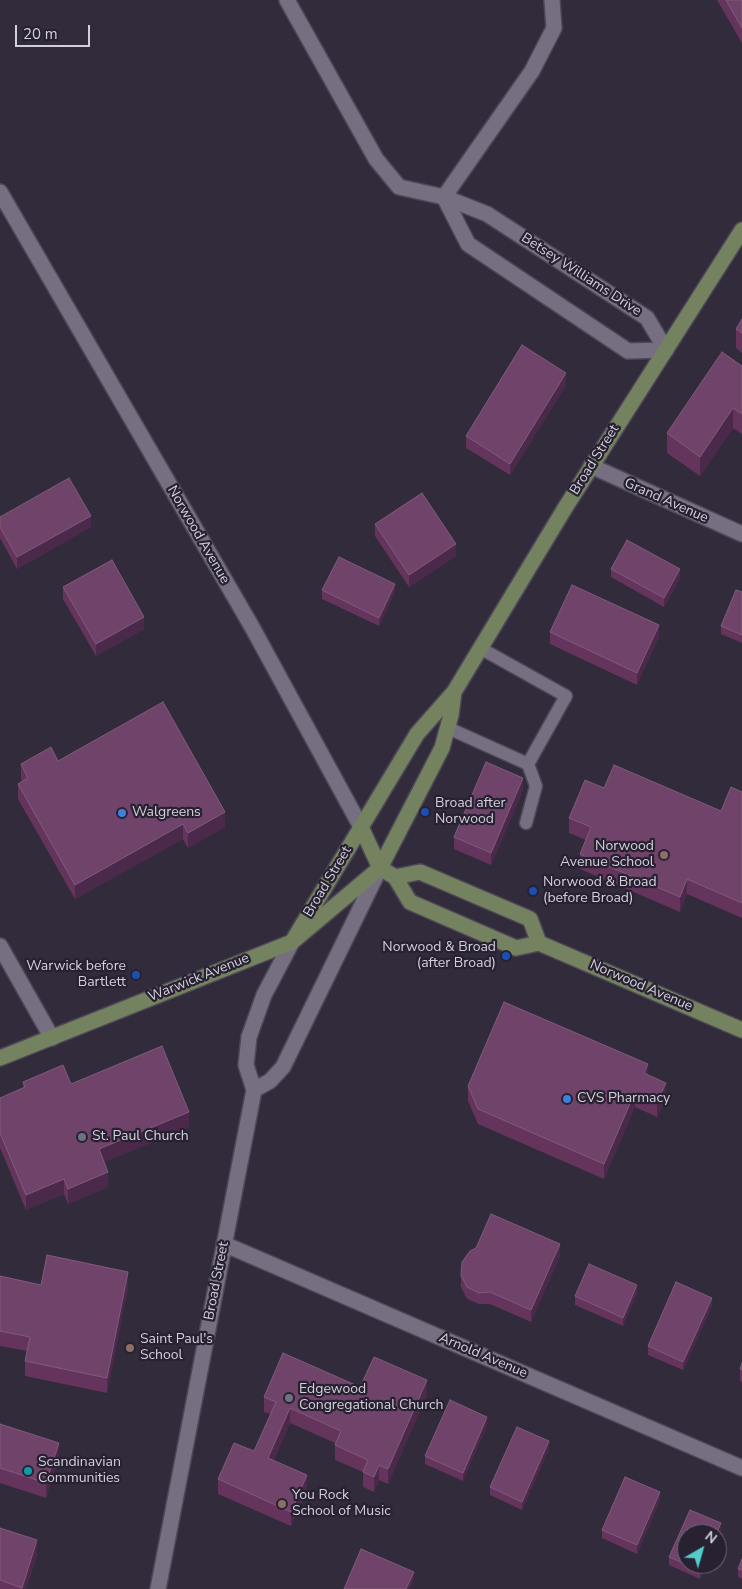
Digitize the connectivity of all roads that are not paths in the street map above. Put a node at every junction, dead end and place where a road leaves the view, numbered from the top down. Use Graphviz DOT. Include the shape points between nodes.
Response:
graph roads {
  1 [pos="287,0"];
  2 [pos="552,0"];
  3 [pos="0,192"];
  4 [pos="444,198"];
  5 [pos="742,230"];
  6 [pos="666,350"];
  7 [pos="591,466"];
  8 [pos="742,534"];
  9 [pos="480,648"];
  10 [pos="454,692"];
  11 [pos="448,728"];
  12 [pos="528,764"];
  13 [pos="526,823"];
  14 [pos="362,827"];
  15 [pos="380,868"];
  16 [pos="395,877"];
  17 [pos="292,942"];
  18 [pos="539,942"];
  19 [pos="0,946"];
  20 [pos="742,1030"];
  21 [pos="52,1038"];
  22 [pos="0,1058"];
  23 [pos="254,1090"];
  24 [pos="224,1244"];
  25 [pos="742,1468"];
  26 [pos="162,1588"];
  1 -- 4 [label="street, Betsey Williams Drive" via="376,160 399,187"];
  2 -- 4 [label="street" via="554,28 532,71"];
  3 -- 14 [label="street, Norwood Avenue" via="252,627"];
  4 -- 6 [label="street, Betsey Williams Drive" via="487,214 647,318"];
  4 -- 6 [label="street" via="468,244 628,351"];
  5 -- 6 [label="main road, Broad Street"];
  6 -- 7 [label="main road, Broad Street"];
  7 -- 8 [label="street, Grand Avenue"];
  7 -- 9 [label="main road, Broad Street"];
  9 -- 10 [label="main road, Broad Street"];
  9 -- 12 [label="lane" via="566,696"];
  10 -- 11 [label="main road, Broad Street"];
  10 -- 14 [label="main road, Broad Street" via="417,734"];
  11 -- 12 [label="lane"];
  11 -- 15 [label="main road, Broad Street" via="442,748"];
  12 -- 13 [label="lane" via="536,786"];
  14 -- 15 [label="main road, Norwood Avenue"];
  14 -- 17 [label="main road, Broad Street"];
  15 -- 16 [label="main road"];
  15 -- 17 [label="main road, Warwick Avenue"];
  15 -- 23 [label="street, Broad Street" via="283,1067 270,1081"];
  16 -- 18 [label="main road" via="410,902 516,948"];
  16 -- 18 [label="main road" via="420,872 530,919"];
  17 -- 21 [label="main road, Warwick Avenue"];
  17 -- 23 [label="street, Broad Street" via="264,995 249,1037 246,1065"];
  18 -- 20 [label="main road, Norwood Avenue"];
  19 -- 21 [label="street"];
  21 -- 22 [label="main road, Warwick Avenue"];
  23 -- 24 [label="street, Broad Street"];
  24 -- 25 [label="street, Arnold Avenue"];
  24 -- 26 [label="street, Broad Street"];
}
